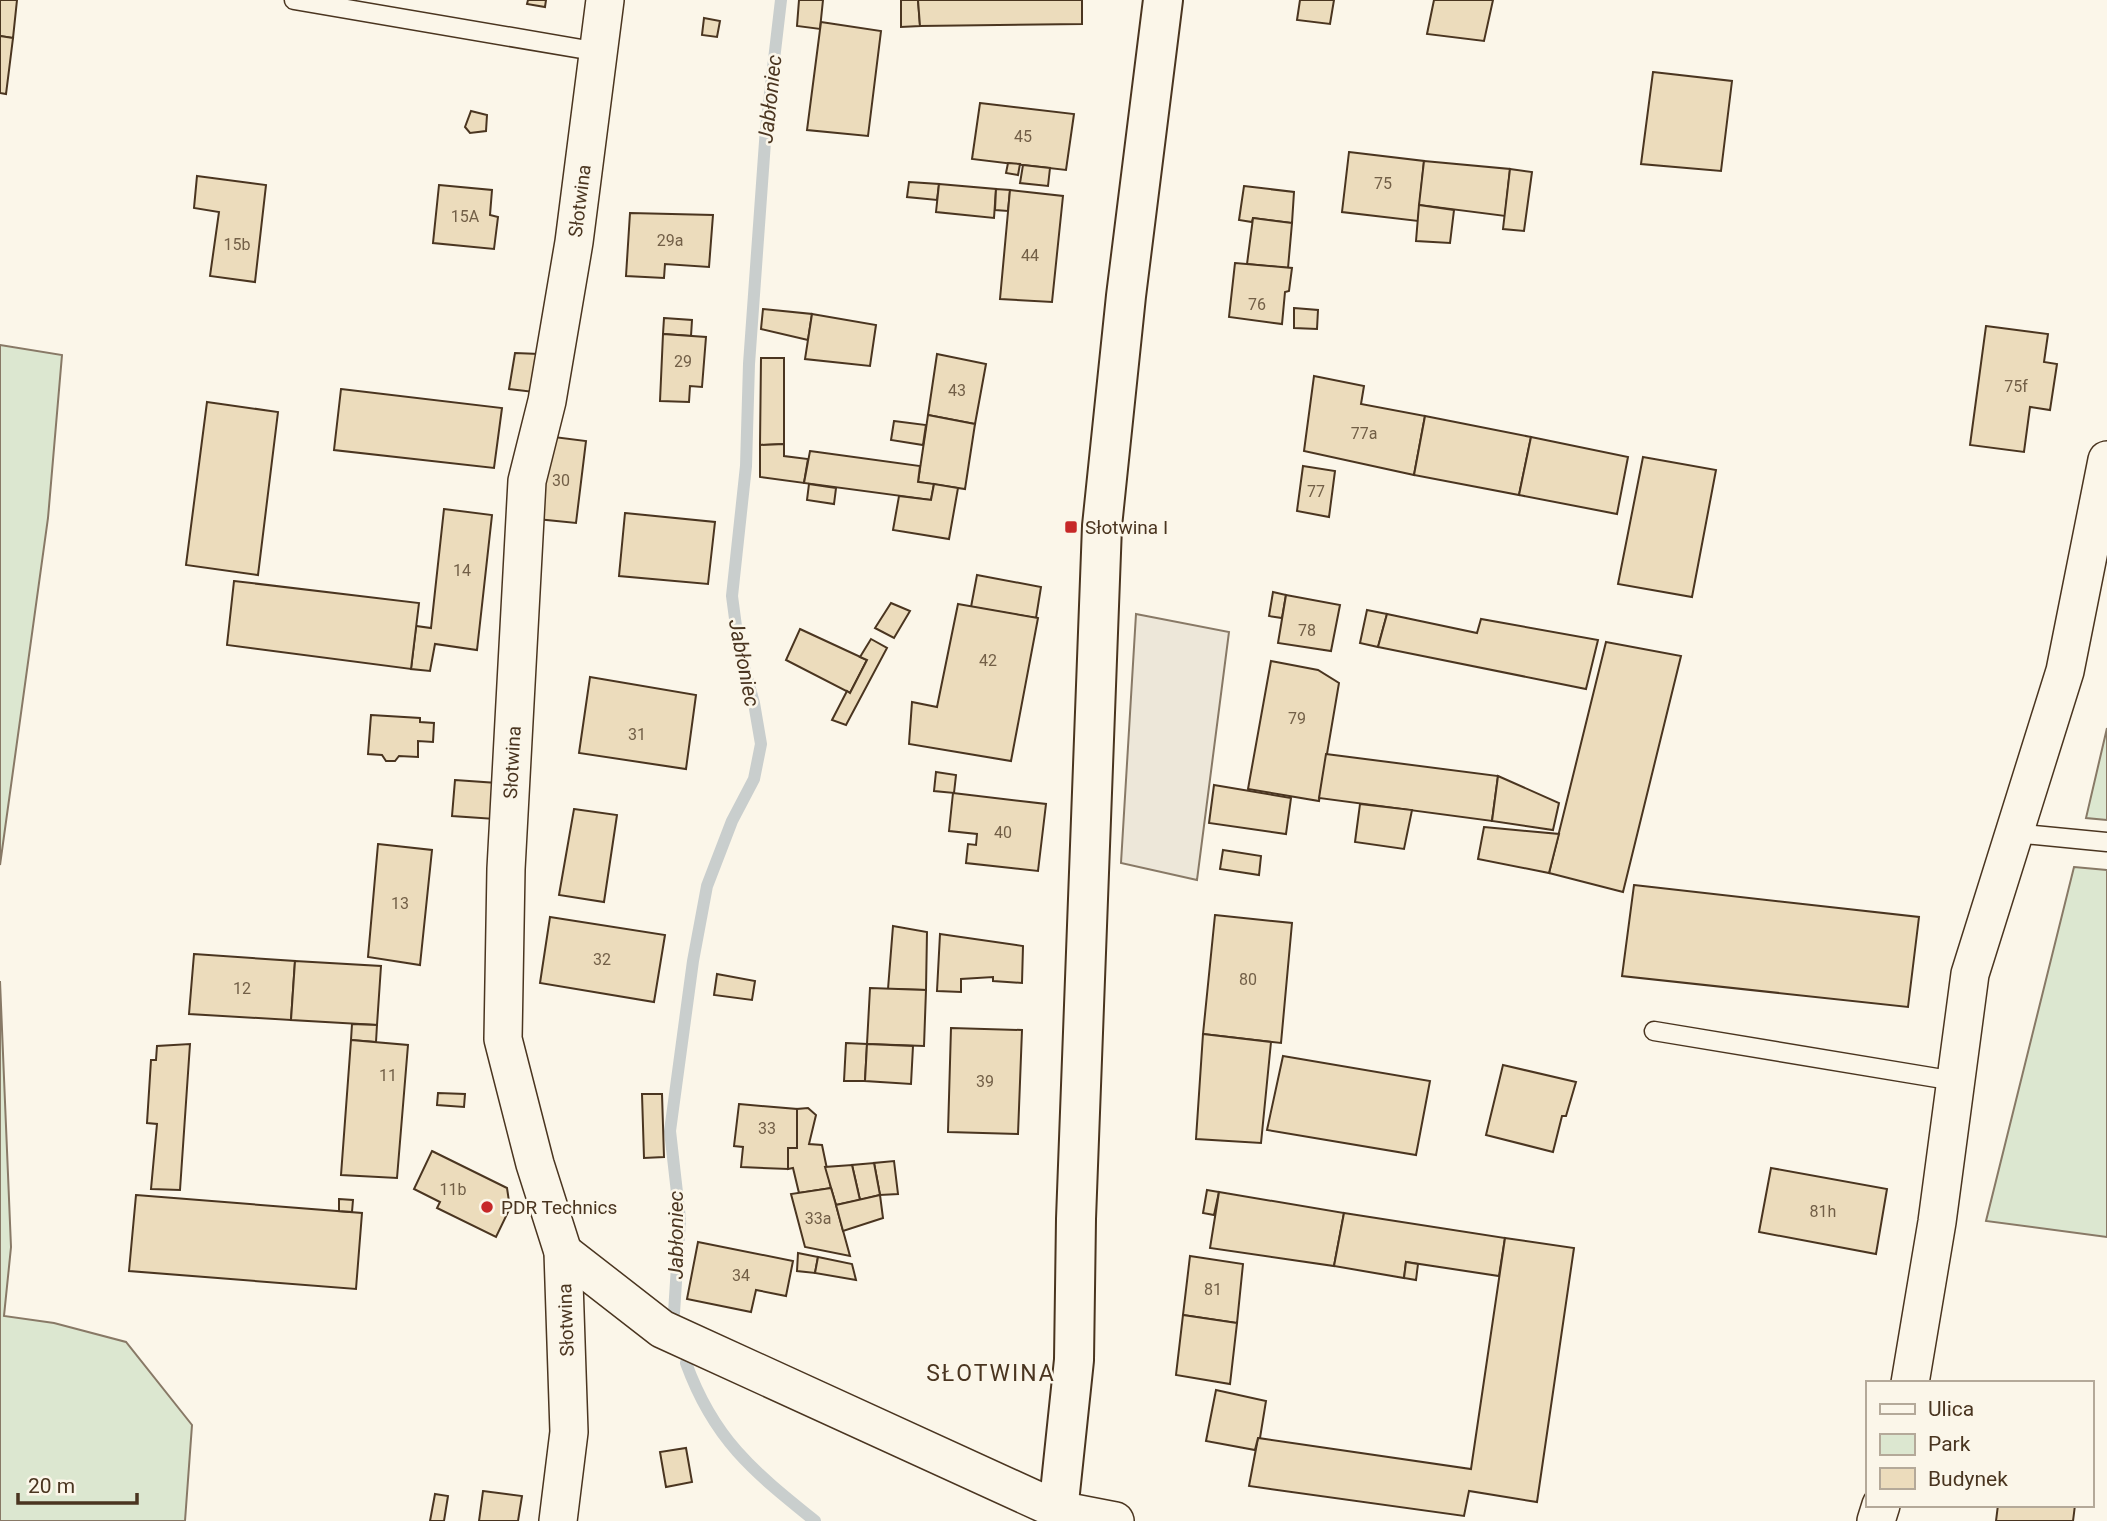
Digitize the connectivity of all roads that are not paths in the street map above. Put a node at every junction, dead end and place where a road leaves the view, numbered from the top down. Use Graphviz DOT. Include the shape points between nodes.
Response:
graph roads {
  1 [pos="294,0"];
  2 [pos="605,0"];
  3 [pos="1163,0"];
  4 [pos="599,52"];
  5 [pos="2107,460"];
  6 [pos="2014,833"];
  7 [pos="2107,842"];
  8 [pos="1654,1031"];
  9 [pos="1955,1080"];
  10 [pos="564,1252"];
  11 [pos="1910,1381"];
  12 [pos="1058,1516"];
  13 [pos="558,1521"];
  14 [pos="1115,1521"];
  1 -- 4 [label="lane"];
  2 -- 4 [label="street, Słotwina"];
  3 -- 12 [label="main road" via="1102,526 1074,1360"];
  4 -- 10 [label="street, Słotwina" via="550,388 527,481 506,869 503,1039 535,1164"];
  5 -- 6 [label="street" via="2065,671"];
  6 -- 7 [label="lane"];
  6 -- 9 [label="street" via="1970,974"];
  8 -- 9 [label="lane"];
  9 -- 11 [label="street"];
  10 -- 12 [label="street" via="662,1329"];
  10 -- 13 [label="street, Słotwina" via="569,1432"];
  12 -- 14 [label="street"];
}
